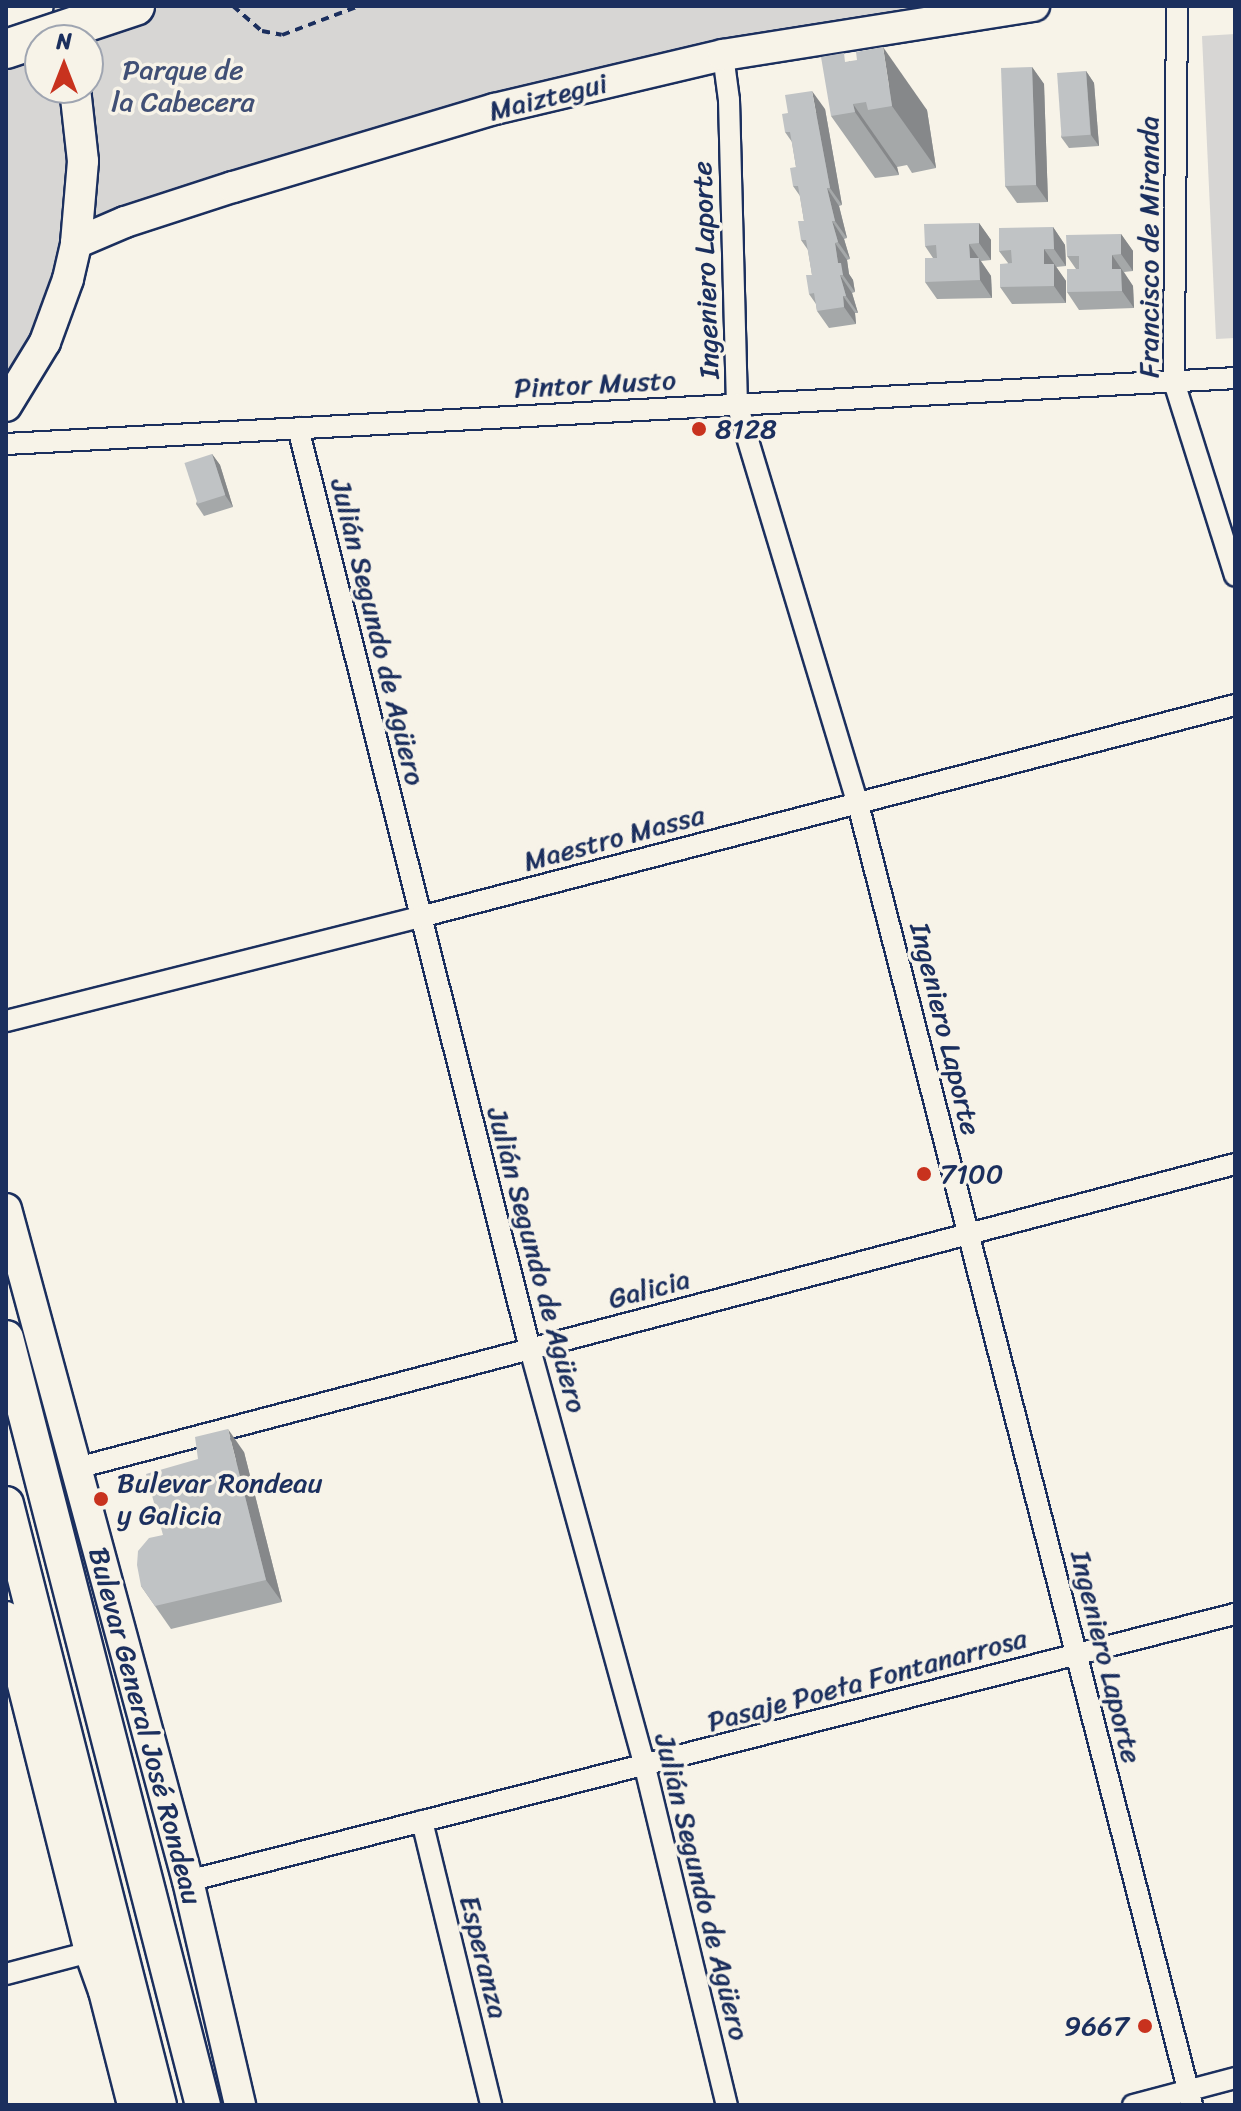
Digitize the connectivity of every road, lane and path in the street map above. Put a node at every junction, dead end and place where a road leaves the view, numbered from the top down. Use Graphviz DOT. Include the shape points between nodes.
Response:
graph roads {
  1 [pos="34,6"];
  2 [pos="135,6"];
  3 [pos="233,6"];
  4 [pos="359,6"];
  5 [pos="1034,6"];
  6 [pos="1177,6"];
  7 [pos="6,15"];
  8 [pos="6,49"];
  9 [pos="723,55"];
  10 [pos="77,104"];
  11 [pos="76,243"];
  12 [pos="1235,378"];
  13 [pos="1174,382"];
  14 [pos="737,404"];
  15 [pos="6,406"];
  16 [pos="298,428"];
  17 [pos="6,444"];
  18 [pos="1235,576"];
  19 [pos="1235,705"];
  20 [pos="858,804"];
  21 [pos="420,917"];
  22 [pos="6,1021"];
  23 [pos="1235,1164"];
  24 [pos="6,1209"];
  25 [pos="968,1233"];
  26 [pos="6,1338"];
  27 [pos="530,1349"];
  28 [pos="77,1468"];
  29 [pos="6,1504"];
  30 [pos="1235,1614"];
  31 [pos="6,1617"];
  32 [pos="1076,1654"];
  33 [pos="15,1693"];
  34 [pos="645,1767"];
  35 [pos="422,1821"];
  36 [pos="93,1850"];
  37 [pos="188,1881"];
  38 [pos="90,1952"];
  39 [pos="6,1974"];
  40 [pos="104,1991"];
  41 [pos="1235,2078"];
  42 [pos="1190,2098"];
  43 [pos="133,2105"];
  44 [pos="159,2105"];
  45 [pos="203,2105"];
  46 [pos="240,2105"];
  47 [pos="491,2105"];
  48 [pos="727,2105"];
  49 [pos="1133,2105"];
  1 -- 7 [label="highway"];
  2 -- 8 [label="highway, bridge"];
  3 -- 4 [label="path" via="262,31 282,35"];
  5 -- 9 [label="main road, Maiztegui"];
  6 -- 13 [label="street, Francisco de Miranda"];
  9 -- 11 [label="main road, Maiztegui" via="364,146 125,222"];
  9 -- 14 [label="street, Ingeniero Laporte" via="729,100"];
  10 -- 11 [label="main road" via="83,161"];
  11 -- 15 [label="main road" via="45,342"];
  12 -- 13 [label="street, Pintor Musto"];
  13 -- 14 [label="street, Pintor Musto"];
  13 -- 18 [label="street, Francisco de Miranda"];
  14 -- 16 [label="street, Pintor Musto"];
  14 -- 20 [label="street, Ingeniero Laporte"];
  16 -- 17 [label="street, Pintor Musto"];
  16 -- 21 [label="street, Julián Segundo de Agüero"];
  19 -- 20 [label="street, Maestro Massa"];
  20 -- 21 [label="street, Maestro Massa"];
  20 -- 25 [label="street, Ingeniero Laporte"];
  21 -- 22 [label="street, Maestro Massa"];
  21 -- 27 [label="street, Julián Segundo de Agüero"];
  23 -- 25 [label="street, Galicia"];
  24 -- 28 [label="main road, Bulevar General José Rondeau"];
  25 -- 27 [label="street, Galicia"];
  25 -- 32 [label="street, Ingeniero Laporte"];
  26 -- 45 [label="main road, Bulevar General José Rondeau"];
  27 -- 28 [label="street, Galicia"];
  27 -- 34 [label="street, Julián Segundo de Agüero"];
  28 -- 37 [label="main road, Bulevar General José Rondeau"];
  29 -- 36 [label="main road"];
  30 -- 32 [label="street, Pasaje Poeta Fontanarrosa"];
  31 -- 33 [label="main road"];
  32 -- 34 [label="street, Pasaje Poeta Fontanarrosa"];
  32 -- 42 [label="street, Ingeniero Laporte"];
  33 -- 38 [label="main road"];
  34 -- 35 [label="street, Pasaje Poeta Fontanarrosa"];
  34 -- 48 [label="street, Julián Segundo de Agüero"];
  35 -- 37 [label="street, Pasaje Poeta Fontanarrosa"];
  35 -- 47 [label="street, Esperanza"];
  36 -- 40 [label="main road"];
  36 -- 44 [label="main road"];
  37 -- 46 [label="main road, Bulevar General José Rondeau"];
  38 -- 39 [label="street"];
  38 -- 40 [label="main road"];
  40 -- 43 [label="main road"];
  41 -- 42 [label="street"];
  42 -- 49 [label="street"];
}
